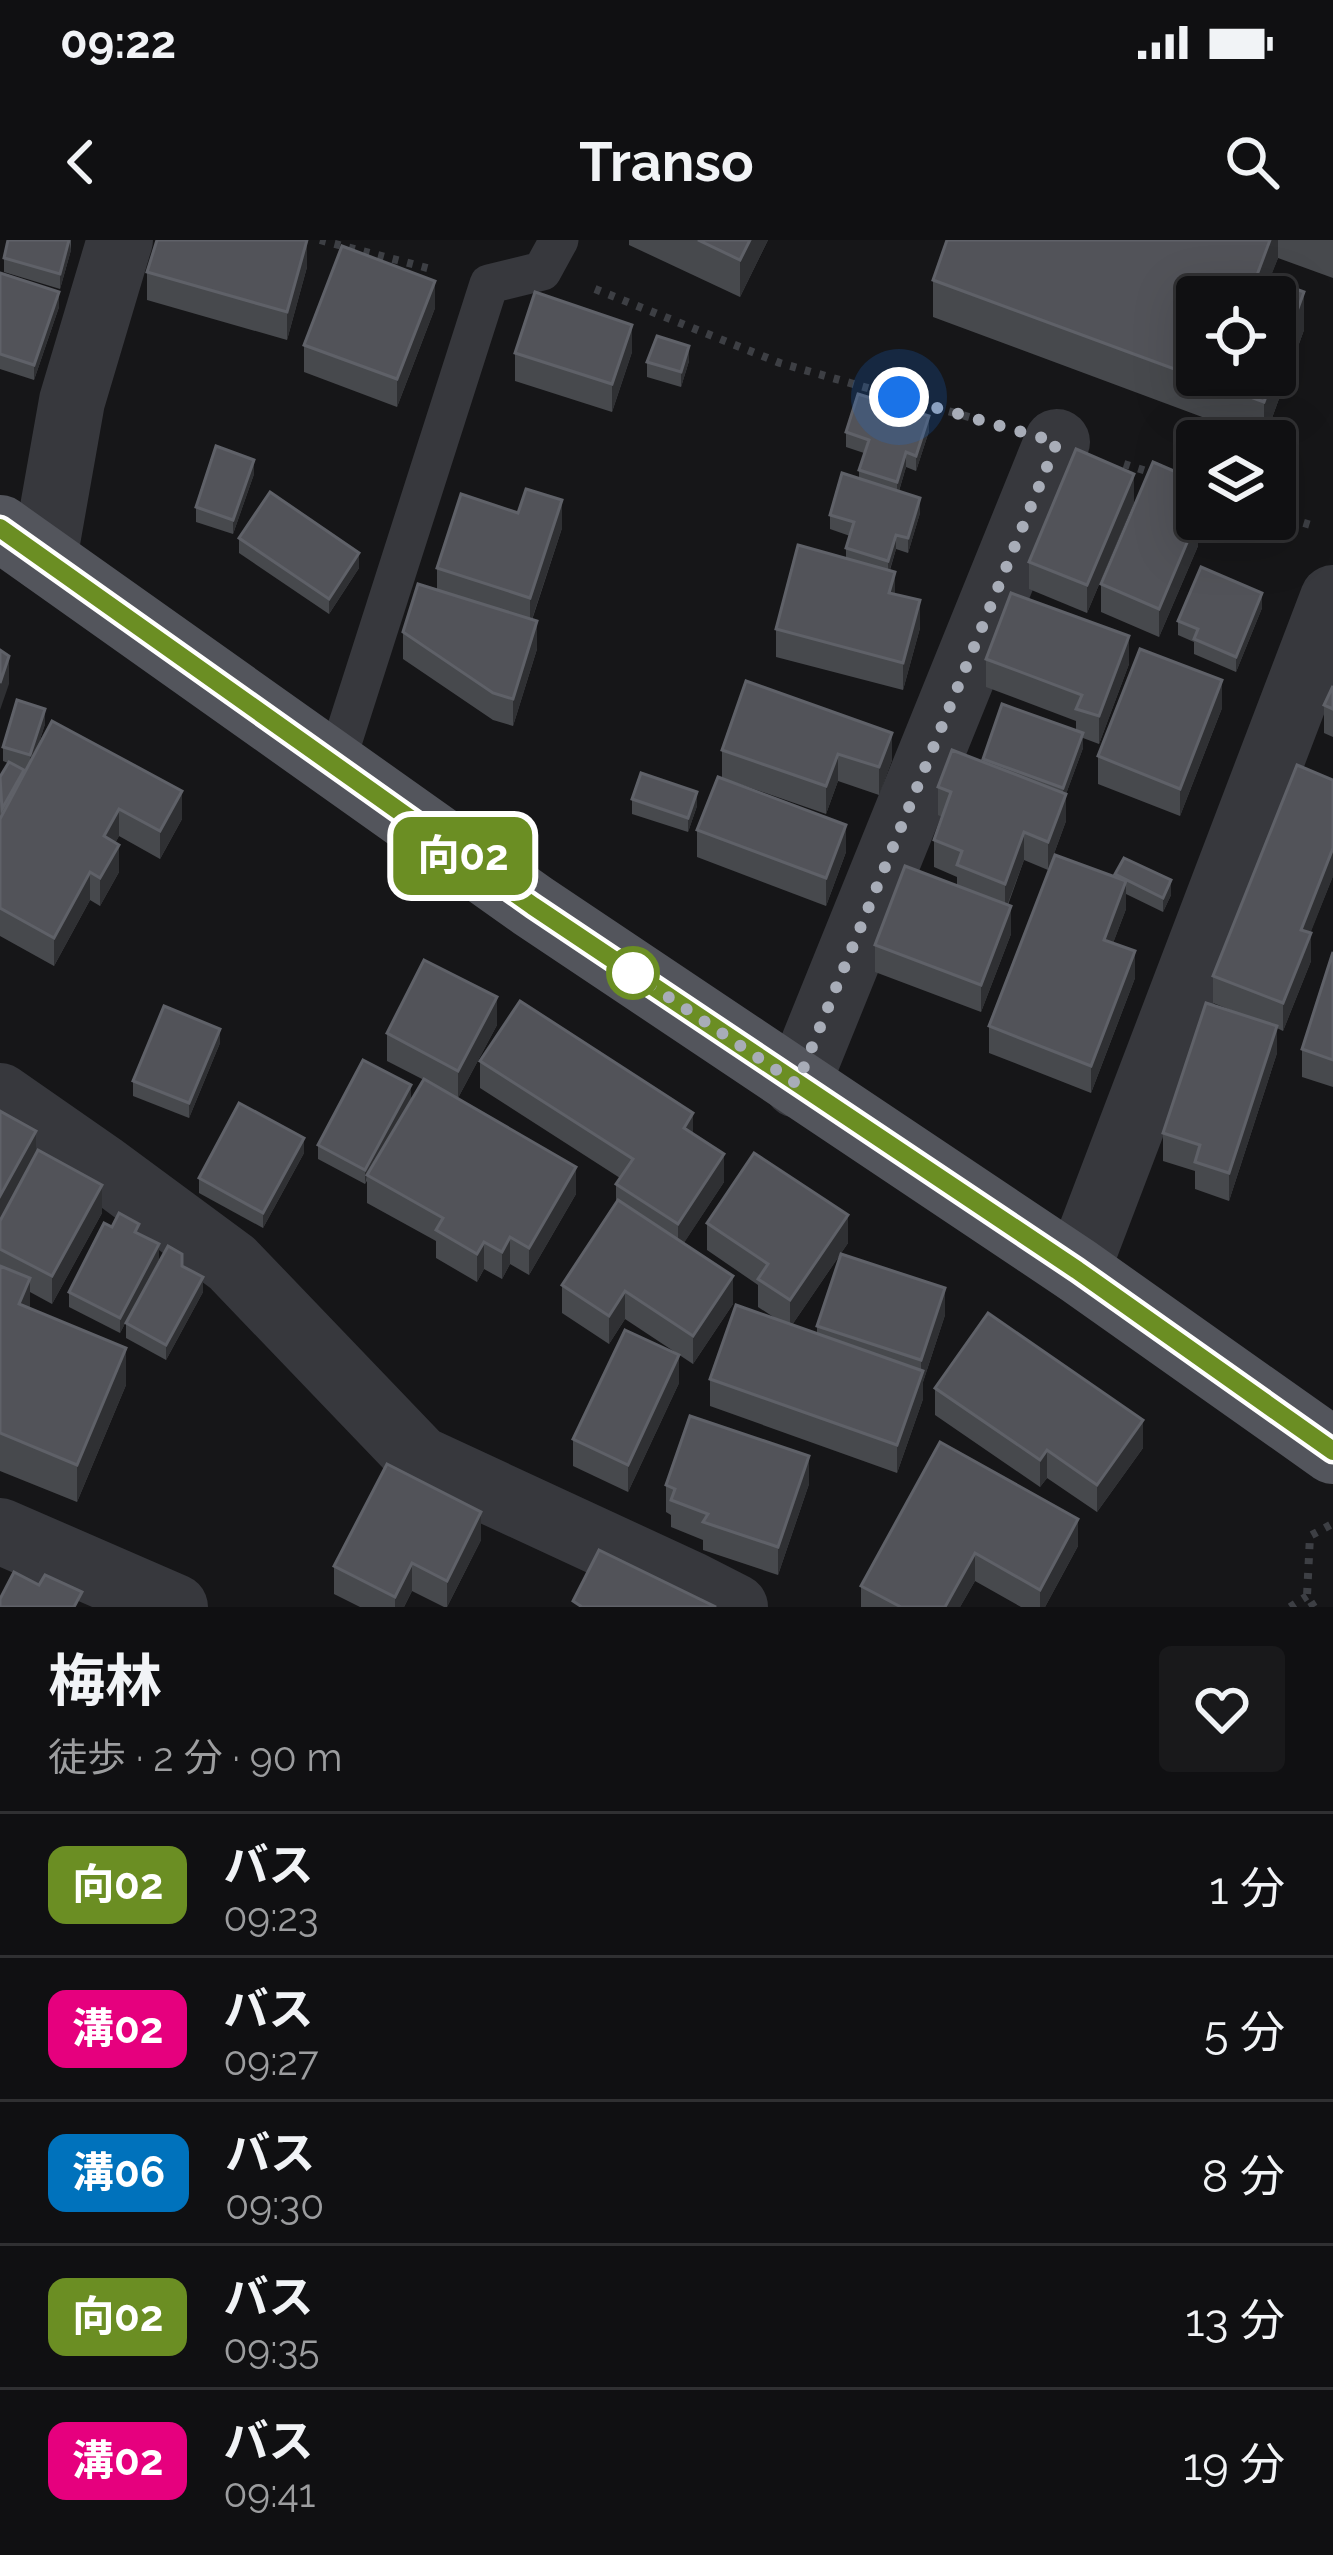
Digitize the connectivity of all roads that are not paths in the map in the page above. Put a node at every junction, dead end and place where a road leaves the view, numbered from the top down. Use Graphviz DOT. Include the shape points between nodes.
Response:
graph roads {
  1 [pos="120,240"];
  2 [pos="550,255"];
  3 [pos="1057,442"];
  4 [pos="22,544"];
  5 [pos="1333,598"];
  6 [pos="335,765"];
  7 [pos="797,1084"];
  8 [pos="0,1096"];
  9 [pos="1077,1270"];
  10 [pos="1333,1451"];
  11 [pos="0,1531"];
  12 [pos="175,1607"];
  13 [pos="734,1607"];
  1 -- 4 [label="street"];
  2 -- 6 [label="lane" via="488,284"];
  3 -- 7 [label="street"];
  4 -- 6 [label="main road"];
  5 -- 9 [label="street"];
  6 -- 7 [label="main road"];
  7 -- 9 [label="main road"];
  8 -- 13 [label="street" via="232,1263 420,1459"];
  9 -- 10 [label="main road"];
  11 -- 12 [label="street"];
}
